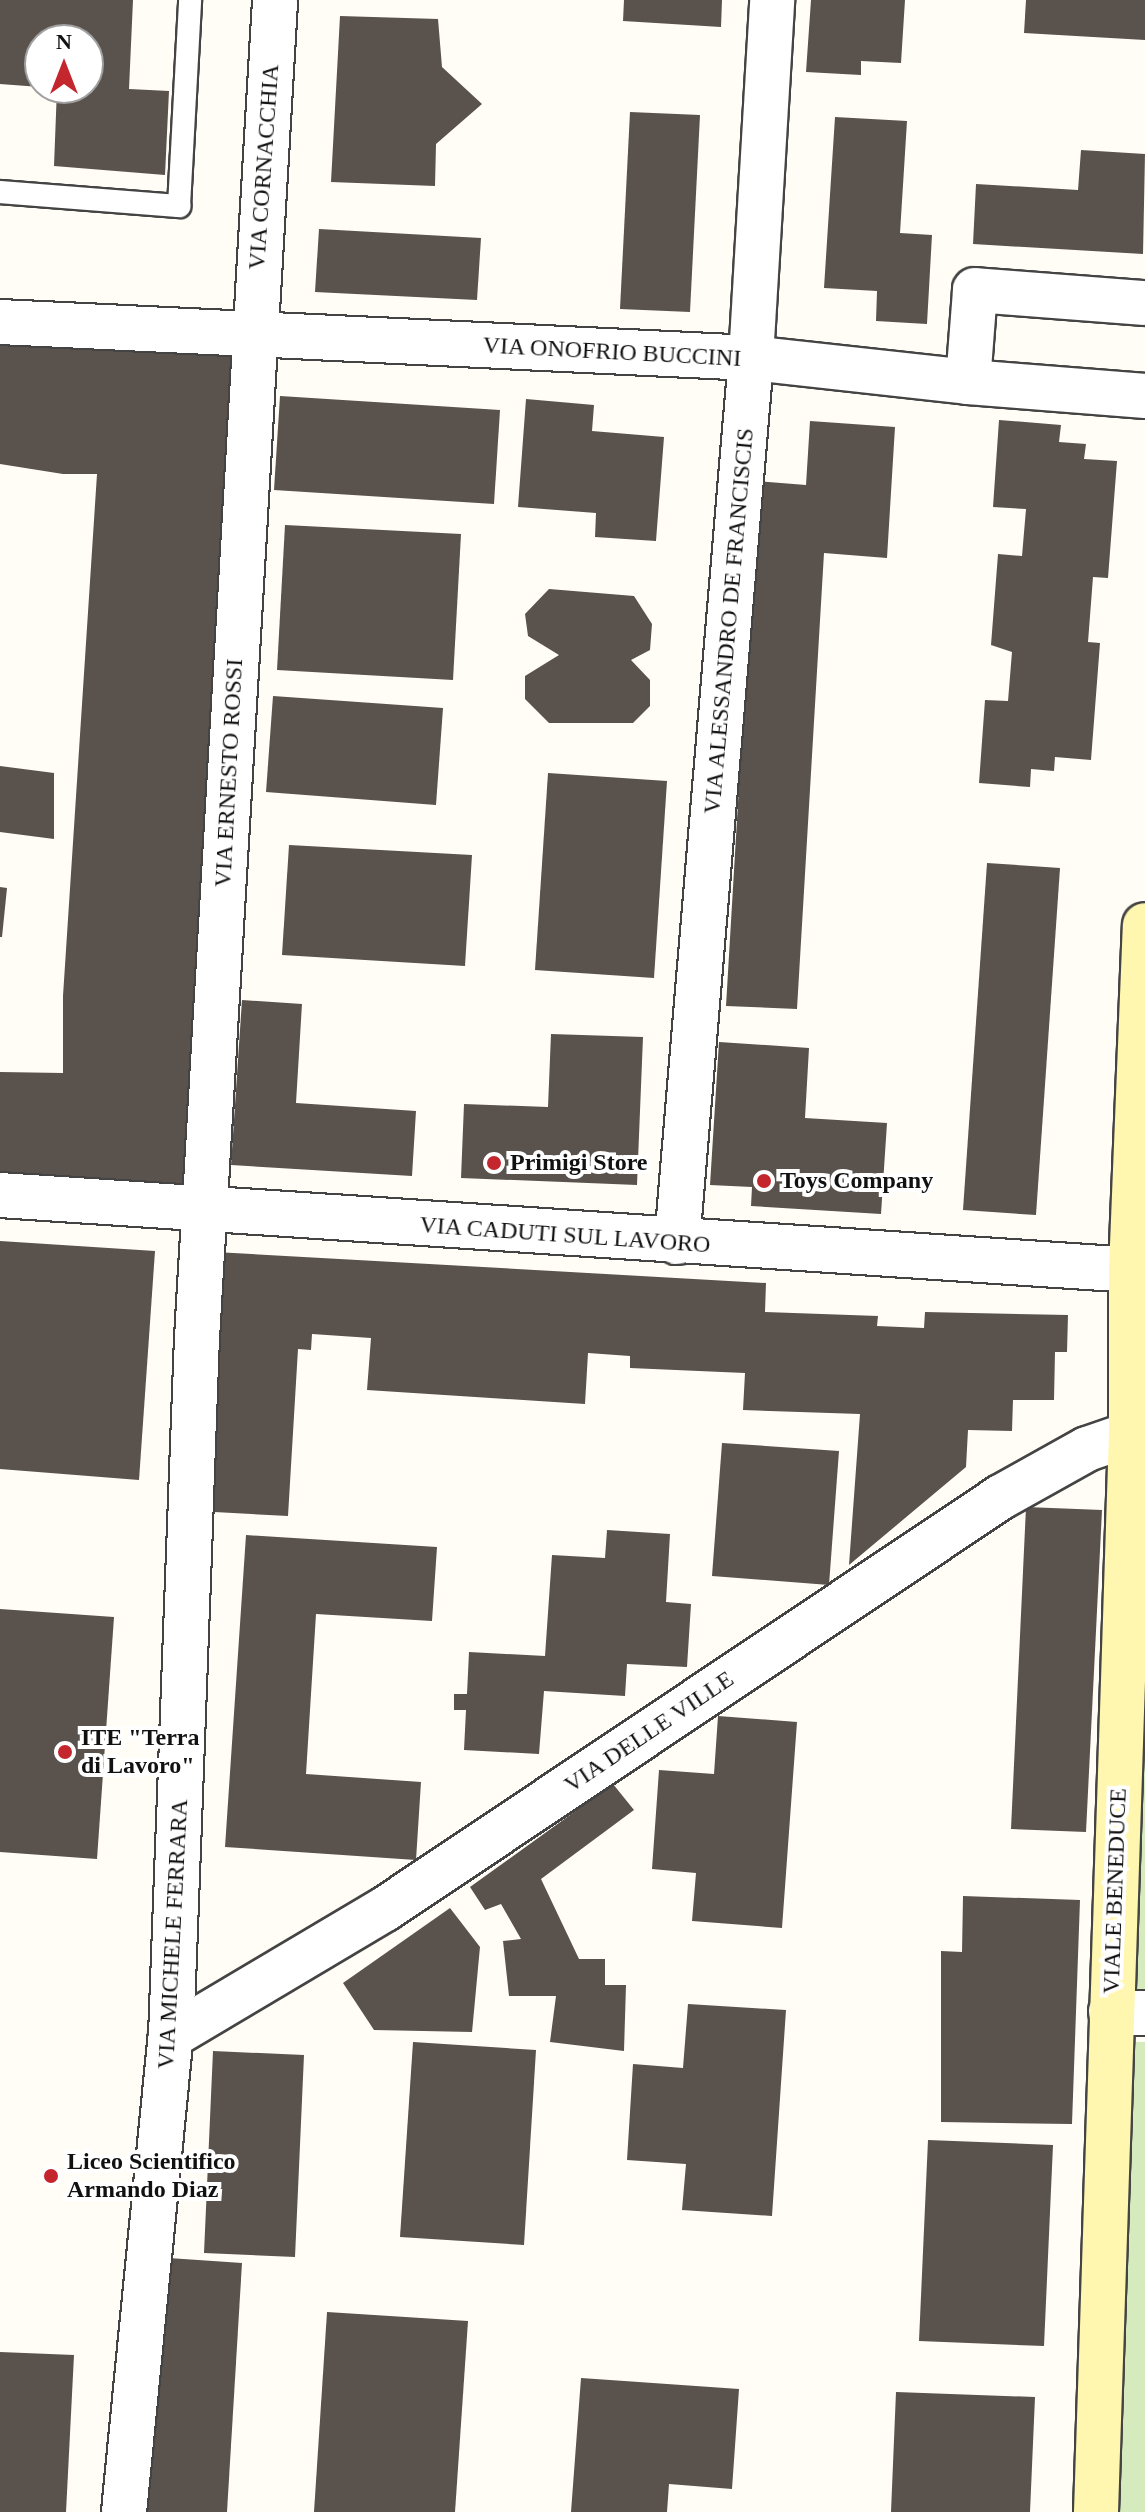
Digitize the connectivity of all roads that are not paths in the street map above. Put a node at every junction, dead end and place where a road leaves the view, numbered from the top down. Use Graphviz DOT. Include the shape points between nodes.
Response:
graph roads {
  1 [pos="190,0"];
  2 [pos="275,0"];
  3 [pos="772,0"];
  4 [pos="0,192"];
  5 [pos="1145,303"];
  6 [pos="0,322"];
  7 [pos="253,334"];
  8 [pos="751,358"];
  9 [pos="968,382"];
  10 [pos="1145,396"];
  11 [pos="1145,925"];
  12 [pos="0,1195"];
  13 [pos="205,1211"];
  14 [pos="677,1242"];
  15 [pos="1138,1272"];
  16 [pos="1131,1434"];
  17 [pos="1128,2012"];
  18 [pos="171,2036"];
  19 [pos="124,2512"];
  20 [pos="1096,2512"];
  1 -- 4 [label="lane" via="179,206"];
  2 -- 7 [label="street, VIA CORNACCHIA"];
  3 -- 8 [label="street, VIA ALESSANDRO DE FRANCISCIS"];
  5 -- 9 [label="street" via="975,290"];
  6 -- 7 [label="street, VIA ONOFRIO BUCCINI"];
  7 -- 8 [label="street, VIA ONOFRIO BUCCINI"];
  7 -- 13 [label="street, VIA ERNESTO ROSSI"];
  8 -- 9 [label="street, VIA ONOFRIO BUCCINI"];
  8 -- 14 [label="street, VIA ALESSANDRO DE FRANCISCIS"];
  9 -- 10 [label="street, VIA ONOFRIO BUCCINI"];
  11 -- 15 [label="street, VIALE BENEDUCE"];
  12 -- 13 [label="street, VIA CADUTI SUL LAVORO"];
  13 -- 14 [label="street, VIA CADUTI SUL LAVORO"];
  13 -- 18 [label="street, VIA MICHELE FERRARA"];
  14 -- 15 [label="street, VIA CADUTI SUL LAVORO"];
  15 -- 16 [label="street, VIALE BENEDUCE"];
  16 -- 17 [label="street, VIALE BENEDUCE"];
  16 -- 18 [label="street, VIA DELLE VILLE" via="1087,1449 1001,1497 385,1909"];
  17 -- 20 [label="street, VIALE BENEDUCE"];
  18 -- 19 [label="street, VIA MICHELE FERRARA"];
}
